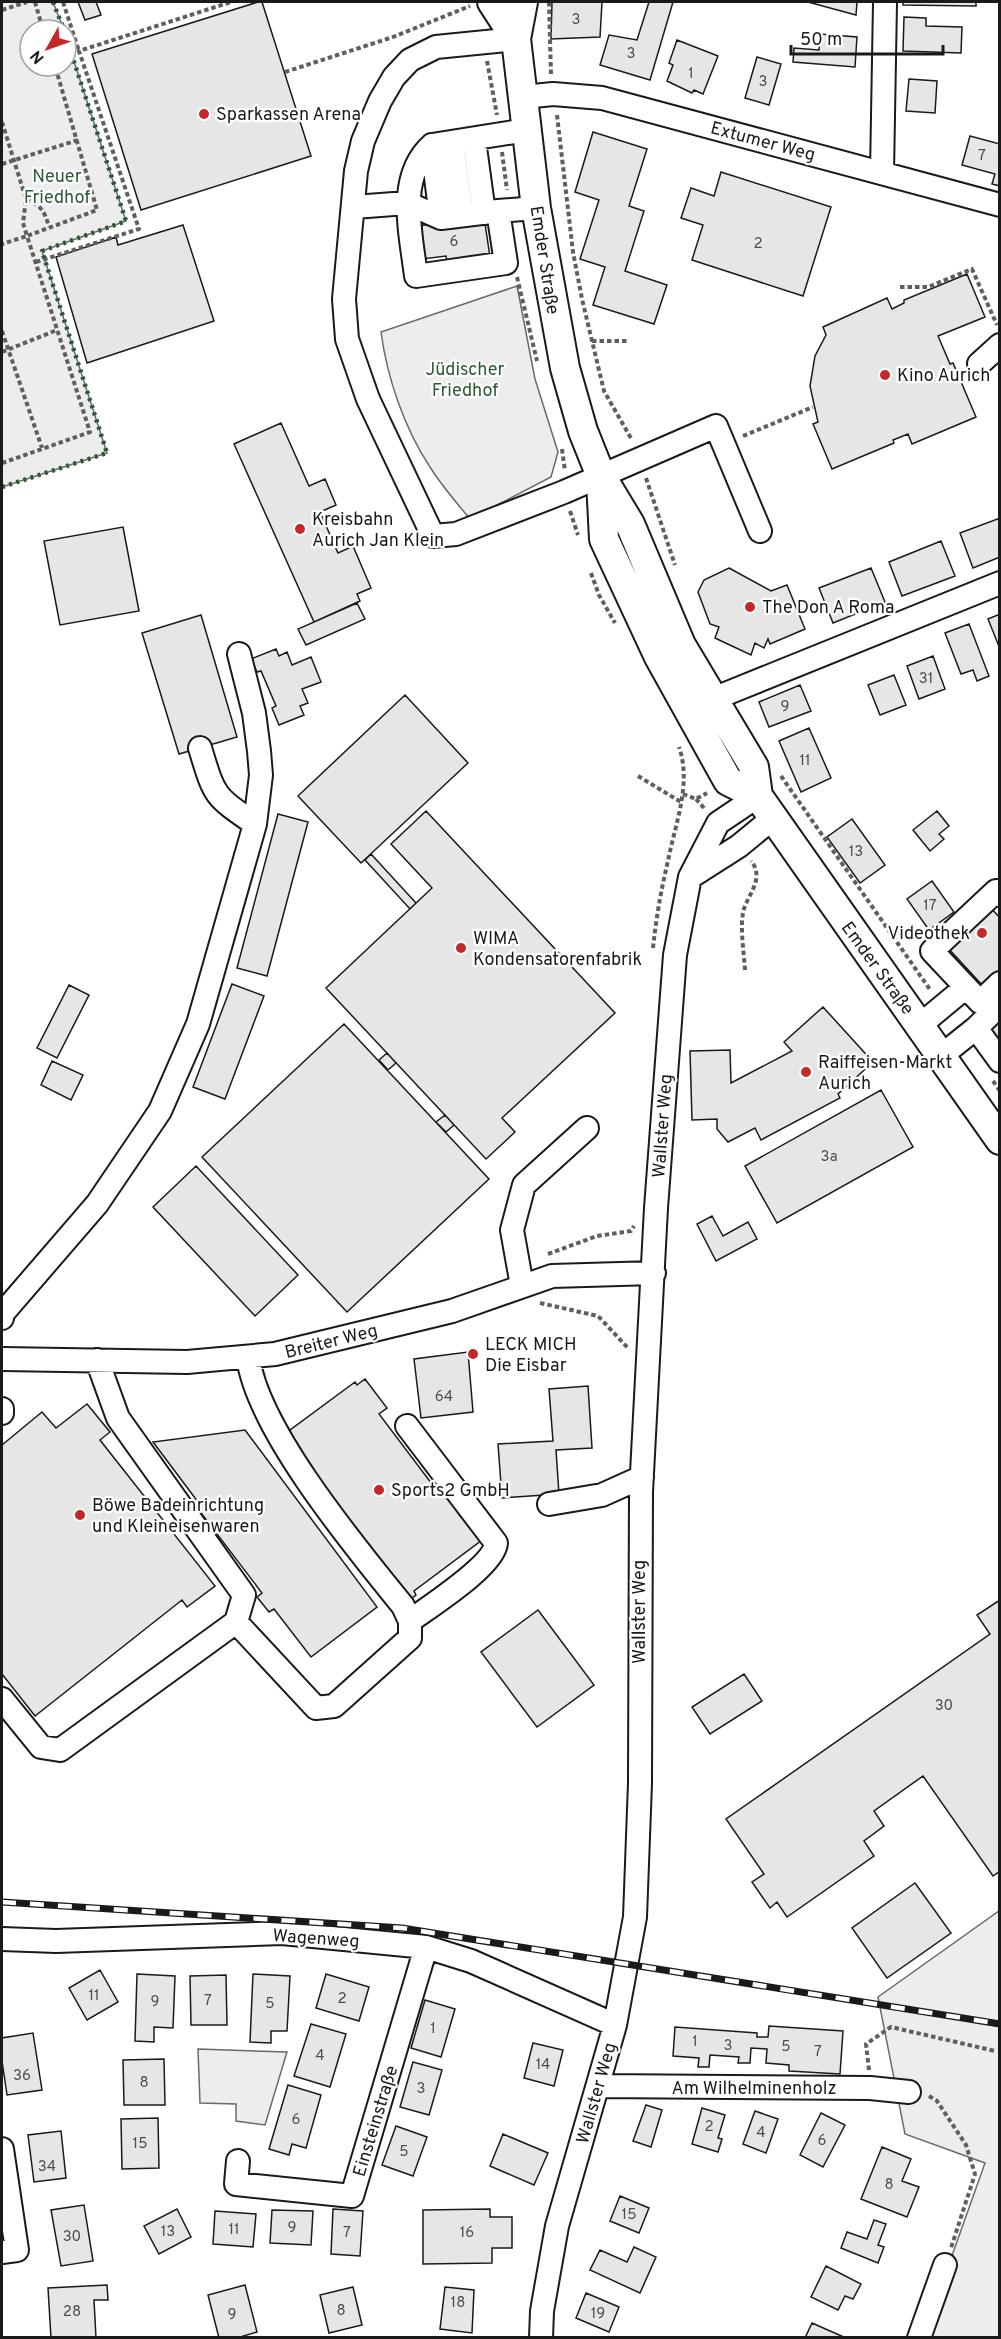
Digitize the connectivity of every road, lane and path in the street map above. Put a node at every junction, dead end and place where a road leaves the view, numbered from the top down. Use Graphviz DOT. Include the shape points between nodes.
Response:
graph roads {
  1 [pos="27,2"];
  2 [pos="34,2"];
  3 [pos="63,2"];
  4 [pos="231,2"];
  5 [pos="485,2"];
  6 [pos="523,2"];
  7 [pos="549,2"];
  8 [pos="885,2"];
  9 [pos="2,10"];
  10 [pos="39,18"];
  11 [pos="516,39"];
  12 [pos="79,51"];
  13 [pos="285,72"];
  14 [pos="59,78"];
  15 [pos="553,94"];
  16 [pos="523,96"];
  17 [pos="2,122"];
  18 [pos="527,130"];
  19 [pos="78,140"];
  20 [pos="474,140"];
  21 [pos="442,144"];
  22 [pos="14,160"];
  23 [pos="2,164"];
  24 [pos="882,173"];
  25 [pos="26,199"];
  26 [pos="407,203"];
  27 [pos="999,205"];
  28 [pos="354,207"];
  29 [pos="536,207"];
  30 [pos="471,214"];
  31 [pos="49,227"];
  32 [pos="27,236"];
  33 [pos="2,244"];
  34 [pos="36,262"];
  35 [pos="900,287"];
  36 [pos="57,330"];
  37 [pos="2,331"];
  38 [pos="999,331"];
  39 [pos="592,341"];
  40 [pos="628,341"];
  41 [pos="999,345"];
  42 [pos="8,350"];
  43 [pos="2,352"];
  44 [pos="978,364"];
  45 [pos="42,448"];
  46 [pos="639,458"];
  47 [pos="2,463"];
  48 [pos="601,476"];
  49 [pos="759,531"];
  50 [pos="676,567"];
  51 [pos="999,582"];
  52 [pos="239,654"];
  53 [pos="713,699"];
  54 [pos="200,748"];
  55 [pos="774,767"];
  56 [pos="638,776"];
  57 [pos="696,799"];
  58 [pos="681,802"];
  59 [pos="765,807"];
  60 [pos="718,823"];
  61 [pos="255,824"];
  62 [pos="739,846"];
  63 [pos="690,877"];
  64 [pos="999,895"];
  65 [pos="744,970"];
  66 [pos="999,983"];
  67 [pos="966,987"];
  68 [pos="999,1005"];
  69 [pos="943,1008"];
  70 [pos="920,1026"];
  71 [pos="976,1028"];
  72 [pos="940,1056"];
  73 [pos="993,1067"];
  74 [pos="999,1090"];
  75 [pos="587,1128"];
  76 [pos="999,1140"];
  77 [pos="631,1231"];
  78 [pos="654,1274"];
  79 [pos="519,1277"];
  80 [pos="2,1318"];
  81 [pos="248,1357"];
  82 [pos="2,1359"];
  83 [pos="98,1360"];
  84 [pos="407,1426"];
  85 [pos="642,1477"];
  86 [pos="549,1504"];
  87 [pos="410,1621"];
  88 [pos="236,1622"];
  89 [pos="2,1699"];
  90 [pos="2,1939"];
  91 [pos="426,1947"];
  92 [pos="615,2025"];
  93 [pos="995,2051"];
  94 [pos="598,2086"];
  95 [pos="870,2088"];
  96 [pos="909,2092"];
  97 [pos="2,2149"];
  98 [pos="238,2161"];
  99 [pos="2,2252"];
  100 [pos="945,2265"];
  101 [pos="541,2337"];
  102 [pos="919,2337"];
  1 -- 9 [label="path"];
  2 -- 10 [label="path"];
  3 -- 12 [label="path"];
  4 -- 12 [label="path"];
  5 -- 11 [label="main road, Emder Straße"];
  5 -- 13 [label="path"];
  6 -- 11 [label="main road, Emder Straße"];
  7 -- 15 [label="path"];
  8 -- 24 [label="street"];
  11 -- 16 [label="main road, Emder Straße"];
  11 -- 28 [label="street" via="436,47 410,60 394,77 363,141"];
  12 -- 34 [label="path" via="139,229"];
  14 -- 19 [label="path"];
  15 -- 16 [label="street, Extumer Weg"];
  15 -- 24 [label="street, Extumer Weg" via="602,98"];
  15 -- 39 [label="path" via="573,252"];
  16 -- 18 [label="main road, Emder Straße"];
  17 -- 22 [label="path"];
  18 -- 20 [label="street"];
  18 -- 29 [label="main road, Emder Straße"];
  19 -- 22 [label="path"];
  19 -- 31 [label="path" via="97,210"];
  20 -- 21 [label="street"];
  20 -- 30 [label="street"];
  21 -- 26 [label="street" via="421,155"];
  21 -- 30 [label="street"];
  22 -- 23 [label="path"];
  22 -- 25 [label="path"];
  24 -- 27 [label="street, Extumer Weg"];
  25 -- 31 [label="path" via="39,204"];
  25 -- 32 [label="path" via="22,209"];
  26 -- 28 [label="street"];
  26 -- 30 [label="street"];
  26 -- 30 [label="street" via="416,276 506,263"];
  28 -- 48 [label="street" via="344,299 347,339 368,399 433,536 456,534"];
  29 -- 30 [label="street"];
  29 -- 48 [label="main road, Emder Straße" via="565,368"];
  31 -- 32 [label="path"];
  32 -- 33 [label="path"];
  32 -- 34 [label="path"];
  34 -- 36 [label="path"];
  35 -- 38 [label="path" via="928,287 972,269"];
  36 -- 42 [label="path"];
  36 -- 45 [label="path" via="90,432"];
  37 -- 42 [label="path"];
  39 -- 40 [label="path"];
  39 -- 46 [label="path" via="604,391 628,430"];
  41 -- 44 [label="street"];
  42 -- 43 [label="path"];
  42 -- 45 [label="path"];
  45 -- 47 [label="path"];
  46 -- 48 [label="street"];
  46 -- 49 [label="street" via="716,426"];
  46 -- 50 [label="path"];
  48 -- 53 [label="main road, Emder Straße" via="630,524 681,645"];
  48 -- 59 [label="main road, Emder Straße" via="604,539 659,657 728,782"];
  51 -- 53 [label="street"];
  52 -- 61 [label="street" via="260,751"];
  53 -- 59 [label="main road, Emder Straße" via="754,767"];
  54 -- 61 [label="street" via="212,789"];
  55 -- 69 [label="path"];
  56 -- 58 [label="path"];
  57 -- 60 [label="path"];
  59 -- 60 [label="street, Wallster Weg"];
  59 -- 62 [label="street"];
  59 -- 70 [label="main road, Emder Straße"];
  60 -- 63 [label="street, Wallster Weg"];
  61 -- 80 [label="street" via="198,1024 160,1111 97,1204"];
  62 -- 63 [label="street"];
  62 -- 65 [label="path" via="754,864 756,887 743,912"];
  63 -- 78 [label="street, Wallster Weg" via="671,995"];
  64 -- 67 [label="street" via="996,891 932,951"];
  66 -- 67 [label="street" via="980,1002"];
  67 -- 69 [label="street"];
  68 -- 71 [label="street"];
  69 -- 70 [label="street"];
  70 -- 72 [label="main road, Emder Straße"];
  71 -- 72 [label="street"];
  71 -- 73 [label="street"];
  72 -- 76 [label="main road, Emder Straße"];
  73 -- 74 [label="path"];
  75 -- 79 [label="street" via="524,1185 512,1230"];
  77 -- 79 [label="path" via="597,1236"];
  78 -- 79 [label="street, Breiter Weg"];
  78 -- 85 [label="street, Wallster Weg"];
  79 -- 81 [label="street, Breiter Weg" via="452,1311 275,1354"];
  81 -- 83 [label="street, Breiter Weg" via="187,1362"];
  81 -- 87 [label="street" via="250,1377 288,1454 403,1606"];
  82 -- 83 [label="street, Breiter Weg"];
  83 -- 88 [label="street" via="118,1418 244,1595"];
  84 -- 87 [label="street" via="496,1543 482,1565"];
  85 -- 86 [label="street" via="602,1496"];
  85 -- 92 [label="street, Wallster Weg" via="639,1865 630,1952"];
  87 -- 88 [label="street" via="410,1638 334,1706 316,1707"];
  88 -- 89 [label="street" via="60,1750 40,1748"];
  90 -- 91 [label="street, Wagenweg" via="56,1941 282,1933"];
  91 -- 92 [label="street, Wagenweg" via="471,1961"];
  91 -- 98 [label="street, Einsteinstraße" via="352,2196 236,2184"];
  92 -- 94 [label="street, Wallster Weg"];
  93 -- 95 [label="path" via="891,2027 866,2044"];
  94 -- 95 [label="street, Am Wilhelminenholz"];
  94 -- 101 [label="street, Wallster Weg" via="558,2226"];
  95 -- 96 [label="street, Am Wilhelminenholz"];
  96 -- 100 [label="path" via="922,2092 937,2101 966,2145 975,2174"];
  97 -- 99 [label="street" via="17,2250"];
  100 -- 102 [label="street"];
}
